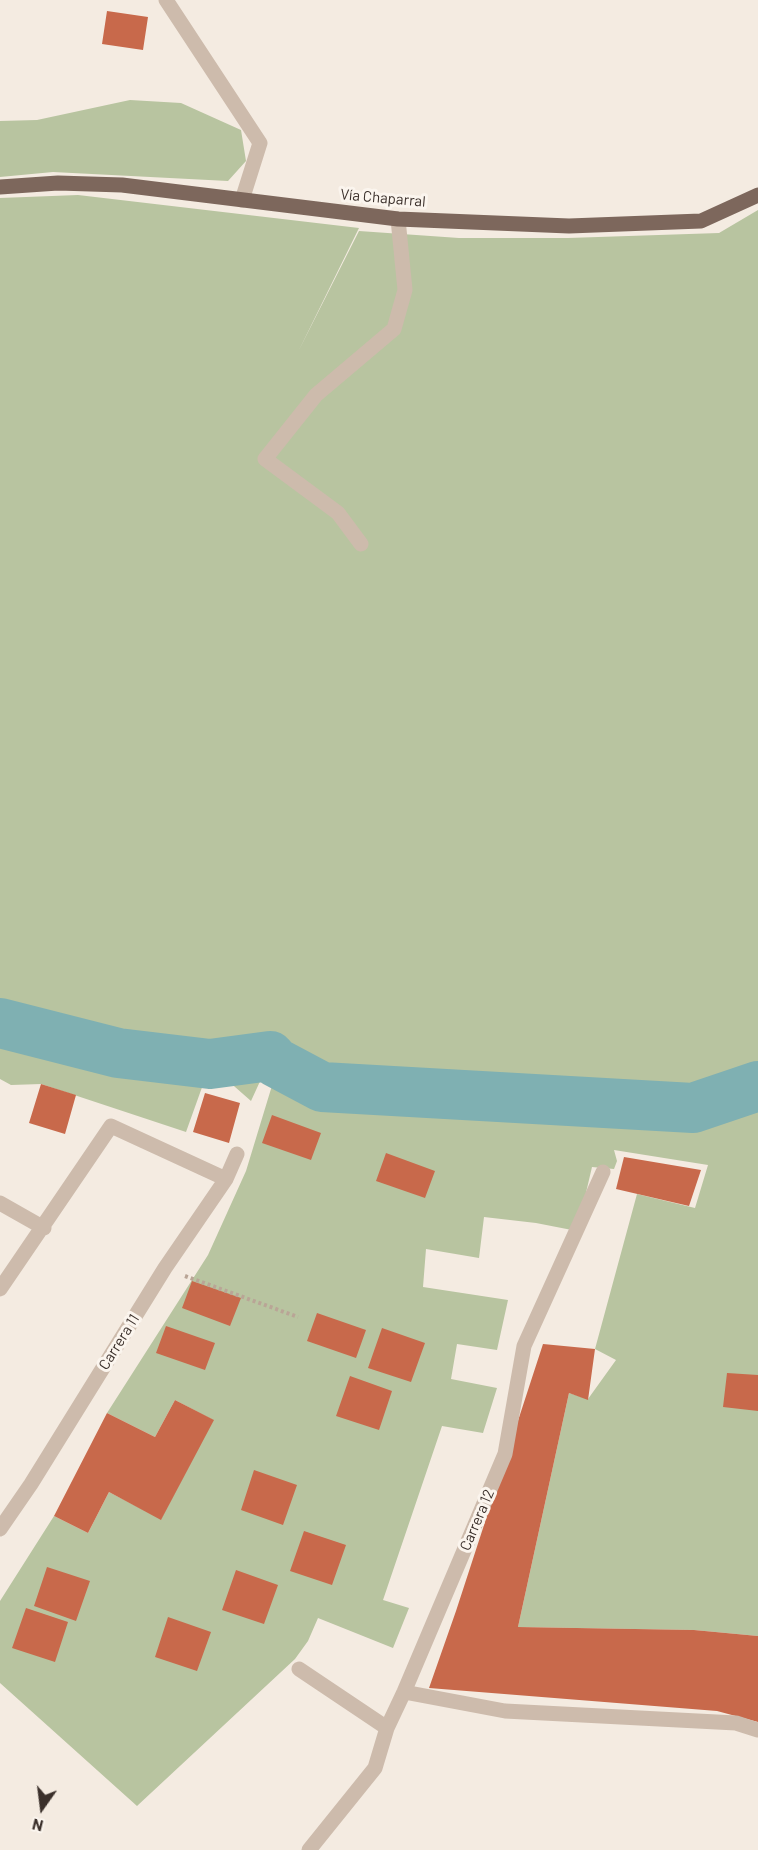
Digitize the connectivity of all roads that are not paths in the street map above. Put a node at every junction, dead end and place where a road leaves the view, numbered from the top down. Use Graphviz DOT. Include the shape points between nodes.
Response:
graph roads {
  1 [pos="166,0"];
  2 [pos="0,187"];
  3 [pos="758,195"];
  4 [pos="242,200"];
  5 [pos="398,219"];
  6 [pos="361,544"];
  7 [pos="237,1154"];
  8 [pos="603,1172"];
  9 [pos="226,1179"];
  10 [pos="0,1203"];
  11 [pos="44,1228"];
  12 [pos="0,1289"];
  13 [pos="0,1529"];
  14 [pos="299,1669"];
  15 [pos="404,1692"];
  16 [pos="387,1728"];
  17 [pos="758,1730"];
  18 [pos="309,1850"];
  1 -- 4 [label="street" via="260,143"];
  2 -- 4 [label="main road, Vía Chaparral" via="58,183 122,185"];
  3 -- 5 [label="main road, Vía Chaparral" via="701,221 569,226"];
  4 -- 5 [label="main road, Vía Chaparral"];
  5 -- 6 [label="street" via="405,290 394,329 316,395 265,459 338,513"];
  7 -- 9 [label="street, Carrera 11"];
  8 -- 15 [label="street, Carrera 12" via="524,1346 505,1454"];
  9 -- 11 [label="street" via="111,1126"];
  9 -- 13 [label="street, Carrera 11"];
  10 -- 11 [label="street"];
  11 -- 12 [label="street"];
  14 -- 16 [label="street"];
  15 -- 16 [label="street, Carrera 12"];
  15 -- 17 [label="street" via="505,1711 736,1723"];
  16 -- 18 [label="street, Carrera 12" via="375,1768"];
}
